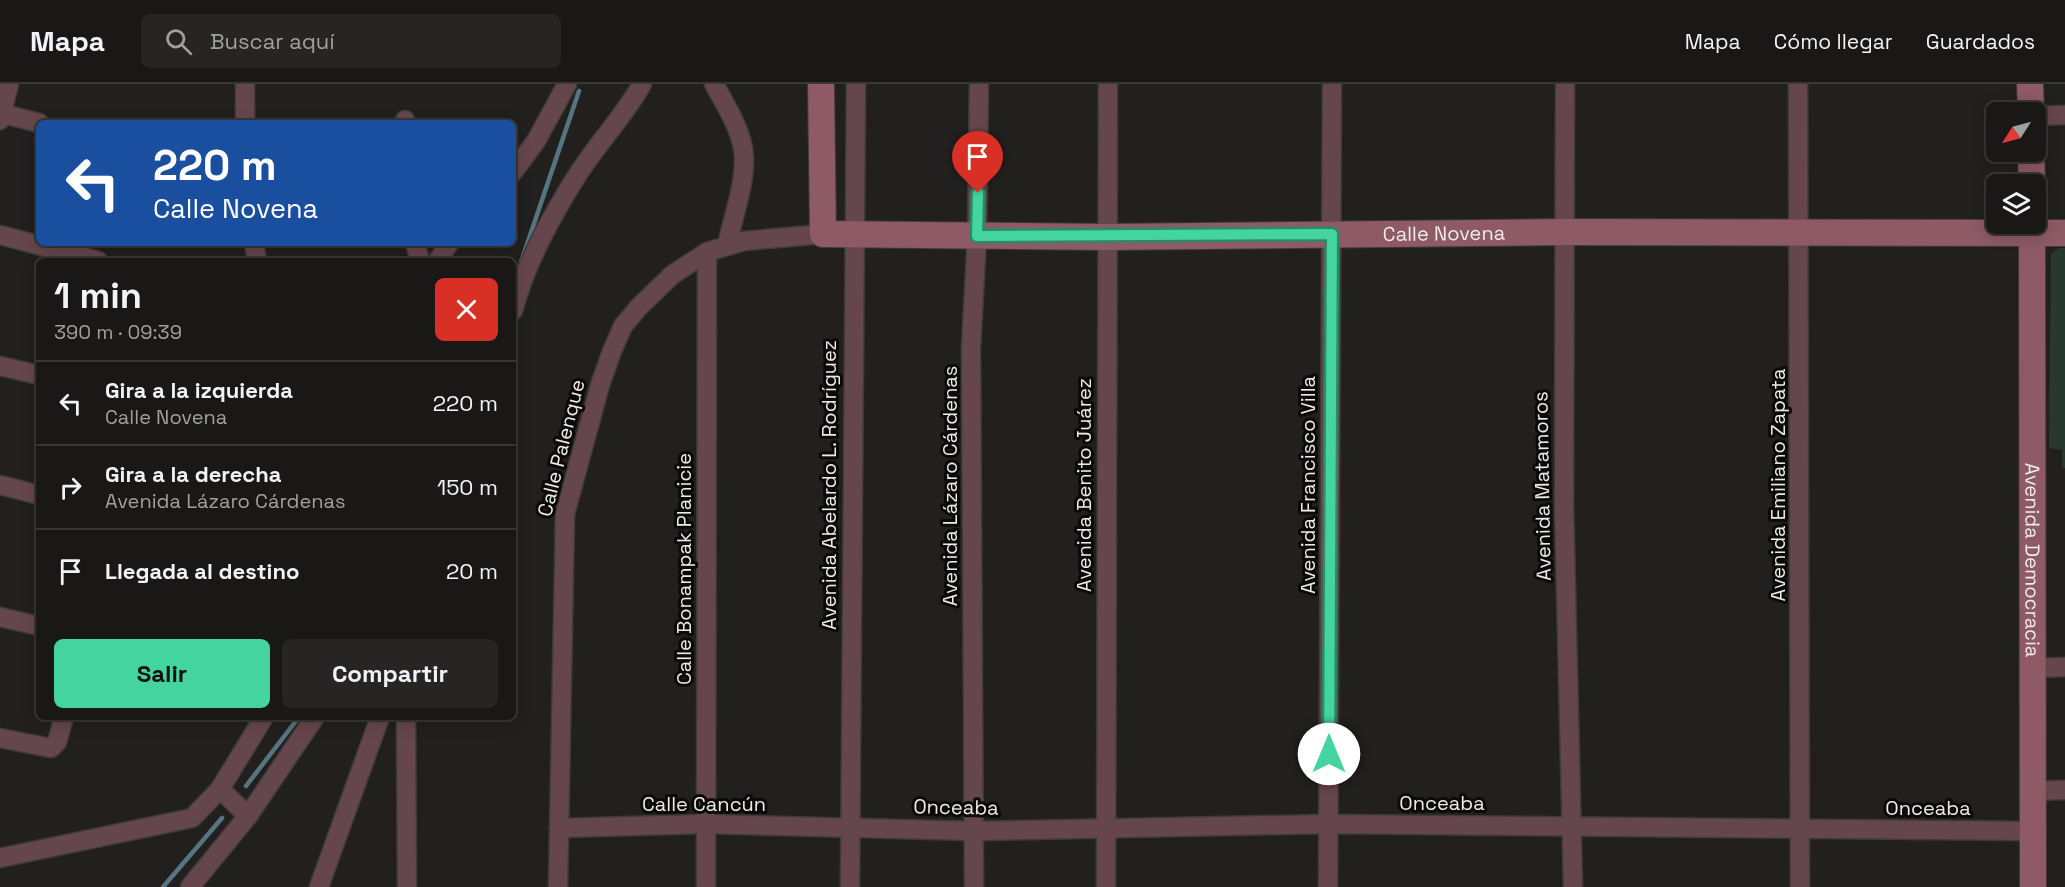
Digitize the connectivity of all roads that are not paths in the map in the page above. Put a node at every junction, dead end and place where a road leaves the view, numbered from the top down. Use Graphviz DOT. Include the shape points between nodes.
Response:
graph roads {
  1 [pos="9,84"];
  2 [pos="245,84"];
  3 [pos="567,84"];
  4 [pos="642,84"];
  5 [pos="714,84"];
  6 [pos="821,84"];
  7 [pos="856,84"];
  8 [pos="979,84"];
  9 [pos="1108,84"];
  10 [pos="1332,84"];
  11 [pos="1564,84"];
  12 [pos="1798,84"];
  13 [pos="2030,84"];
  14 [pos="2031,102"];
  15 [pos="0,115"];
  16 [pos="2065,115"];
  17 [pos="2046,116"];
  18 [pos="245,120"];
  19 [pos="36,122"];
  20 [pos="516,168"];
  21 [pos="1986,229"];
  22 [pos="2046,230"];
  23 [pos="1562,232"];
  24 [pos="1800,232"];
  25 [pos="2065,233"];
  26 [pos="823,234"];
  27 [pos="1332,234"];
  28 [pos="2033,234"];
  29 [pos="0,235"];
  30 [pos="854,236"];
  31 [pos="977,236"];
  32 [pos="1107,237"];
  33 [pos="36,245"];
  34 [pos="727,245"];
  35 [pos="41,246"];
  36 [pos="707,252"];
  37 [pos="87,258"];
  38 [pos="516,301"];
  39 [pos="0,366"];
  40 [pos="36,374"];
  41 [pos="0,485"];
  42 [pos="36,494"];
  43 [pos="0,617"];
  44 [pos="36,625"];
  45 [pos="2065,667"];
  46 [pos="2033,668"];
  47 [pos="63,720"];
  48 [pos="262,720"];
  49 [pos="313,720"];
  50 [pos="379,720"];
  51 [pos="406,720"];
  52 [pos="0,738"];
  53 [pos="220,789"];
  54 [pos="2065,790"];
  55 [pos="2033,791"];
  56 [pos="248,816"];
  57 [pos="706,824"];
  58 [pos="1328,825"];
  59 [pos="1572,826"];
  60 [pos="559,828"];
  61 [pos="850,828"];
  62 [pos="1106,830"];
  63 [pos="1800,830"];
  64 [pos="974,831"];
  65 [pos="2033,831"];
  66 [pos="0,858"];
  67 [pos="190,887"];
  68 [pos="319,887"];
  69 [pos="407,887"];
  70 [pos="558,887"];
  71 [pos="706,887"];
  72 [pos="850,887"];
  73 [pos="974,887"];
  74 [pos="1106,887"];
  75 [pos="1328,887"];
  76 [pos="1572,887"];
  77 [pos="1800,887"];
  78 [pos="2033,887"];
  1 -- 15 [label="street"];
  2 -- 18 [label="street"];
  3 -- 20 [label="street" via="536,141"];
  4 -- 38 [label="street" via="579,174 545,232 526,267"];
  5 -- 34 [label="street" via="729,112 744,158"];
  6 -- 26 [label="street"];
  7 -- 30 [label="street, Avenida Abelardo L. Rodríguez"];
  8 -- 31 [label="street, Avenida Lázaro Cárdenas"];
  9 -- 32 [label="street, Avenida Benito Juárez"];
  10 -- 27 [label="street, Avenida Francisco Villa"];
  11 -- 23 [label="street, Avenida Matamoros"];
  12 -- 24 [label="street, Avenida Emiliano Zapata"];
  13 -- 14 [label="street"];
  15 -- 19 [label="street"];
  16 -- 17 [label="street"];
  21 -- 24 [label="street, Calle Novena"];
  22 -- 25 [label="street, Calle Novena"];
  23 -- 24 [label="street, Calle Novena"];
  23 -- 27 [label="street, Calle Novena"];
  23 -- 59 [label="street, Avenida Matamoros"];
  24 -- 63 [label="street, Avenida Emiliano Zapata"];
  26 -- 30 [label="street, Calle Novena"];
  26 -- 34 [label="street, Calle Palenque"];
  27 -- 32 [label="street, Calle Novena"];
  27 -- 58 [label="street, Avenida Francisco Villa"];
  28 -- 46 [label="street, Avenida Democracia"];
  29 -- 33 [label="street"];
  30 -- 31 [label="street, Calle Novena"];
  30 -- 61 [label="street, Avenida Abelardo L. Rodríguez"];
  31 -- 32 [label="street, Calle Novena"];
  31 -- 64 [label="street, Avenida Lázaro Cárdenas" via="971,348"];
  32 -- 62 [label="street, Avenida Benito Juárez"];
  34 -- 36 [label="street, Calle Palenque"];
  35 -- 37 [label="street"];
  36 -- 57 [label="street, Calle Bonampak Planicie"];
  36 -- 60 [label="street, Calle Palenque" via="672,275 623,327 600,385 565,514"];
  39 -- 40 [label="street"];
  41 -- 42 [label="street"];
  43 -- 44 [label="street"];
  45 -- 46 [label="street"];
  46 -- 55 [label="street, Avenida Democracia"];
  47 -- 52 [label="street" via="57,742 51,748"];
  48 -- 53 [label="street"];
  49 -- 56 [label="street"];
  50 -- 68 [label="street"];
  51 -- 69 [label="street"];
  53 -- 56 [label="street"];
  53 -- 66 [label="street" via="192,819"];
  54 -- 55 [label="street"];
  55 -- 65 [label="street, Avenida Democracia"];
  56 -- 67 [label="street"];
  57 -- 60 [label="street, Calle Cancún"];
  57 -- 61 [label="street, Calle Cancún"];
  57 -- 71 [label="street, Calle Bonampak Planicie"];
  58 -- 59 [label="street, Onceaba"];
  58 -- 62 [label="street, Onceaba"];
  58 -- 75 [label="street, Avenida Francisco Villa"];
  59 -- 63 [label="street, Onceaba"];
  59 -- 76 [label="street, Avenida Matamoros"];
  60 -- 70 [label="street, Calle Palenque"];
  61 -- 64 [label="street, Onceaba"];
  61 -- 72 [label="street, Avenida Abelardo L. Rodríguez"];
  62 -- 64 [label="street, Onceaba"];
  62 -- 74 [label="street, Avenida Benito Juárez"];
  63 -- 65 [label="street, Onceaba"];
  63 -- 77 [label="street, Avenida Emiliano Zapata"];
  64 -- 73 [label="street, Avenida Lázaro Cárdenas"];
  65 -- 78 [label="street, Avenida Democracia"];
}
